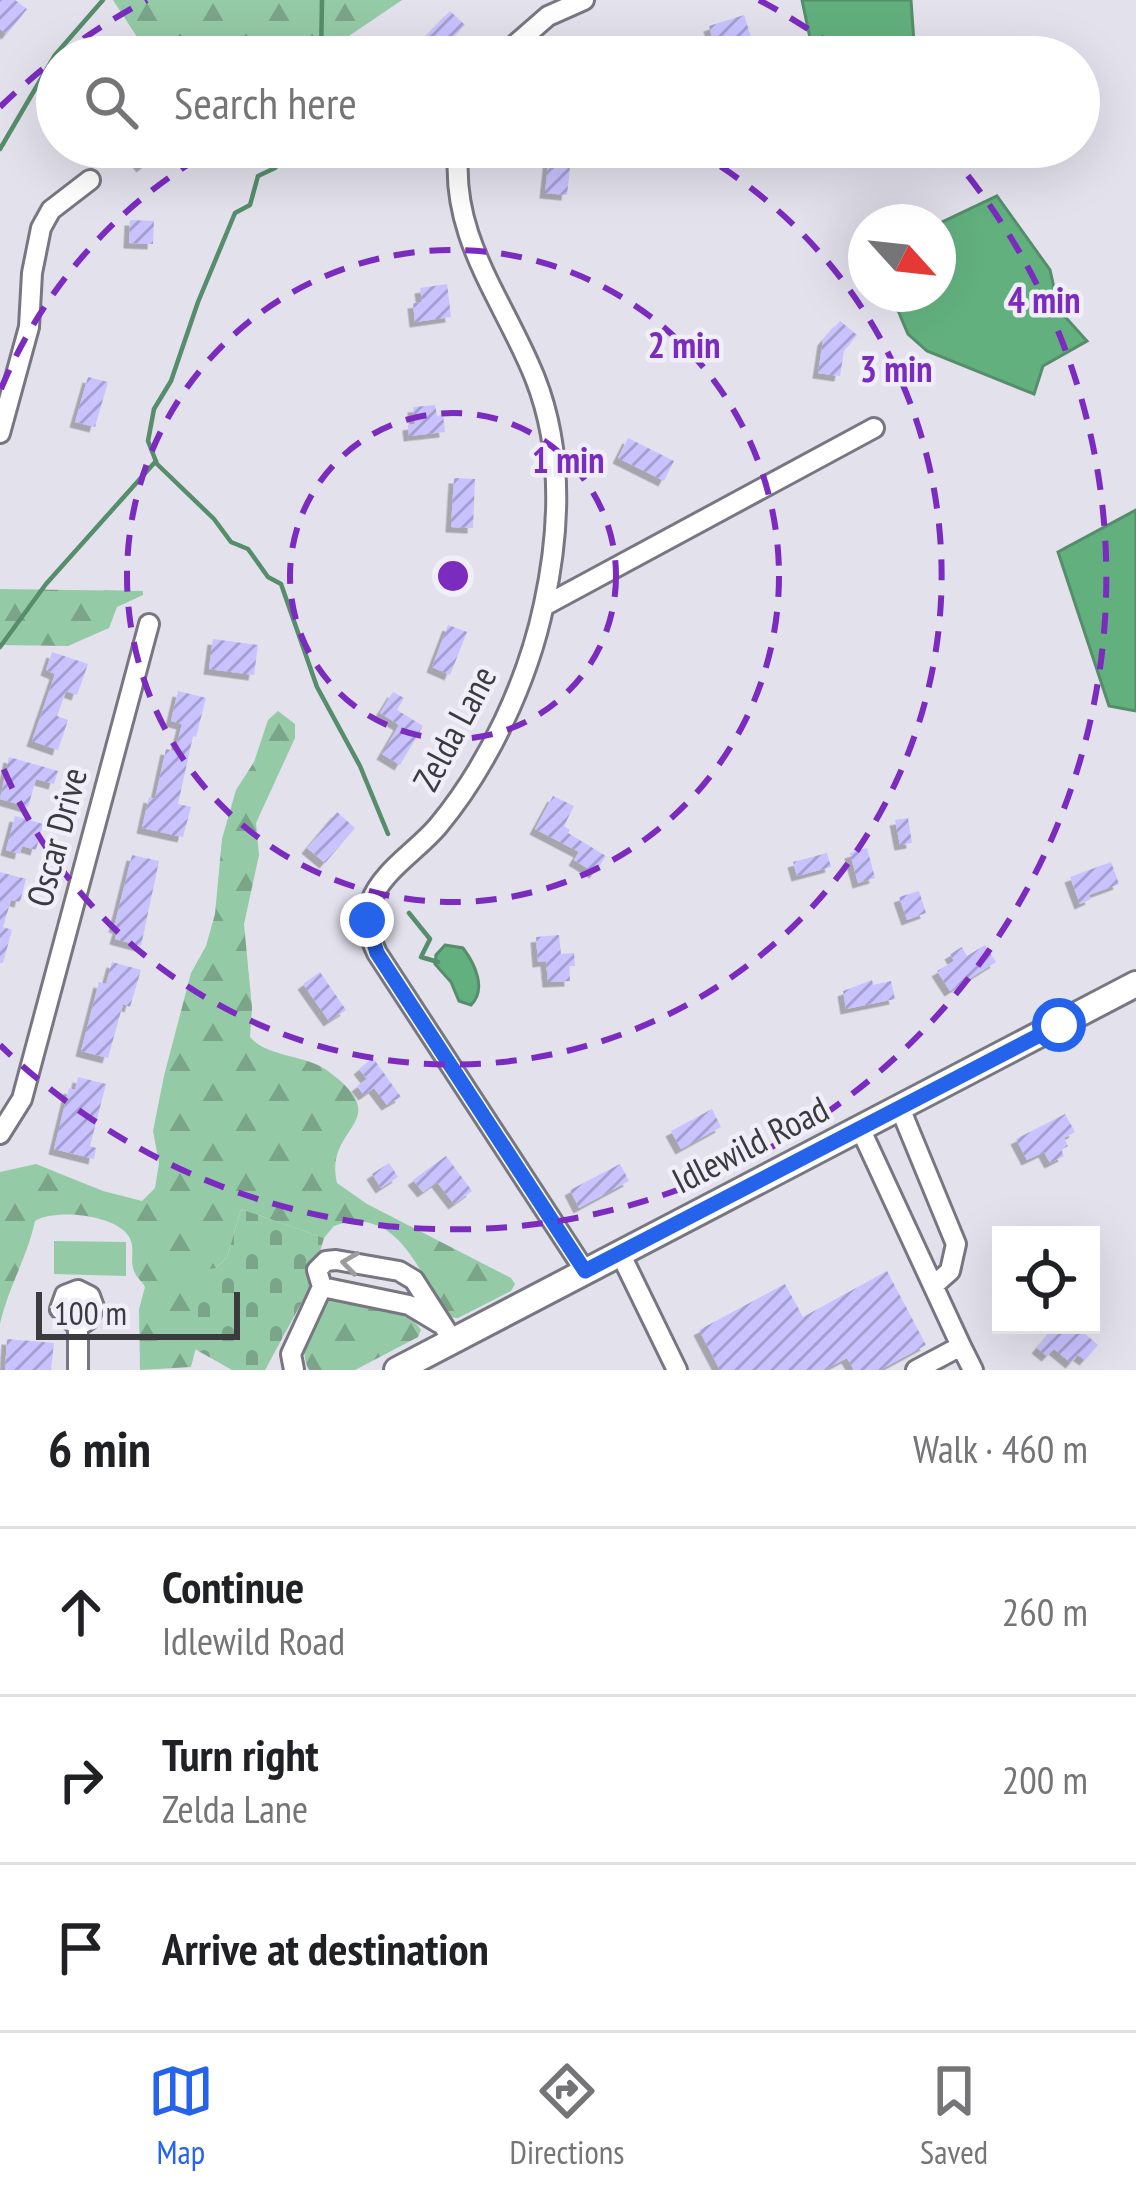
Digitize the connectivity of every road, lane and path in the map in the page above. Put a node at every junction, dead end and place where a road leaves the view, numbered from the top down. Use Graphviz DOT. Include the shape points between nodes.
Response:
graph roads {
  1 [pos="584,0"];
  2 [pos="525,36"];
  3 [pos="459,168"];
  4 [pos="90,181"];
  5 [pos="874,428"];
  6 [pos="0,433"];
  7 [pos="544,606"];
  8 [pos="148,624"];
  9 [pos="1136,984"];
  10 [pos="900,1108"];
  11 [pos="860,1128"];
  12 [pos="0,1134"];
  13 [pos="620,1253"];
  14 [pos="585,1271"];
  15 [pos="933,1286"];
  16 [pos="322,1287"];
  17 [pos="78,1327"];
  18 [pos="446,1332"];
  19 [pos="961,1346"];
  20 [pos="78,1370"];
  21 [pos="293,1370"];
  22 [pos="398,1370"];
  23 [pos="676,1370"];
  24 [pos="916,1370"];
  25 [pos="973,1370"];
  1 -- 2 [label="street"];
  3 -- 7 [label="street, Zelda Lane" via="466,233 528,361 550,428 554,552"];
  4 -- 6 [label="street" via="40,228 29,327"];
  5 -- 7 [label="street"];
  7 -- 14 [label="street, Zelda Lane" via="496,735 441,823 377,889 367,920 377,953"];
  8 -- 12 [label="street, Oscar Drive" via="22,1099"];
  9 -- 10 [label="main road, Idlewild Road"];
  10 -- 11 [label="main road, Idlewild Road"];
  10 -- 15 [label="street" via="956,1244 950,1271"];
  11 -- 13 [label="main road, Idlewild Road"];
  11 -- 15 [label="street"];
  13 -- 14 [label="main road, Idlewild Road"];
  13 -- 23 [label="street"];
  14 -- 18 [label="main road, Idlewild Road"];
  15 -- 19 [label="street"];
  16 -- 18 [label="street" via="409,1305"];
  18 -- 16 [label="street, one-way" via="422,1289 399,1271 331,1260 317,1270"];
  16 -- 21 [label="street" via="291,1354"];
  17 -- 20 [label="street"];
  18 -- 22 [label="main road, Idlewild Road"];
  19 -- 24 [label="street"];
  19 -- 25 [label="street"];
}
